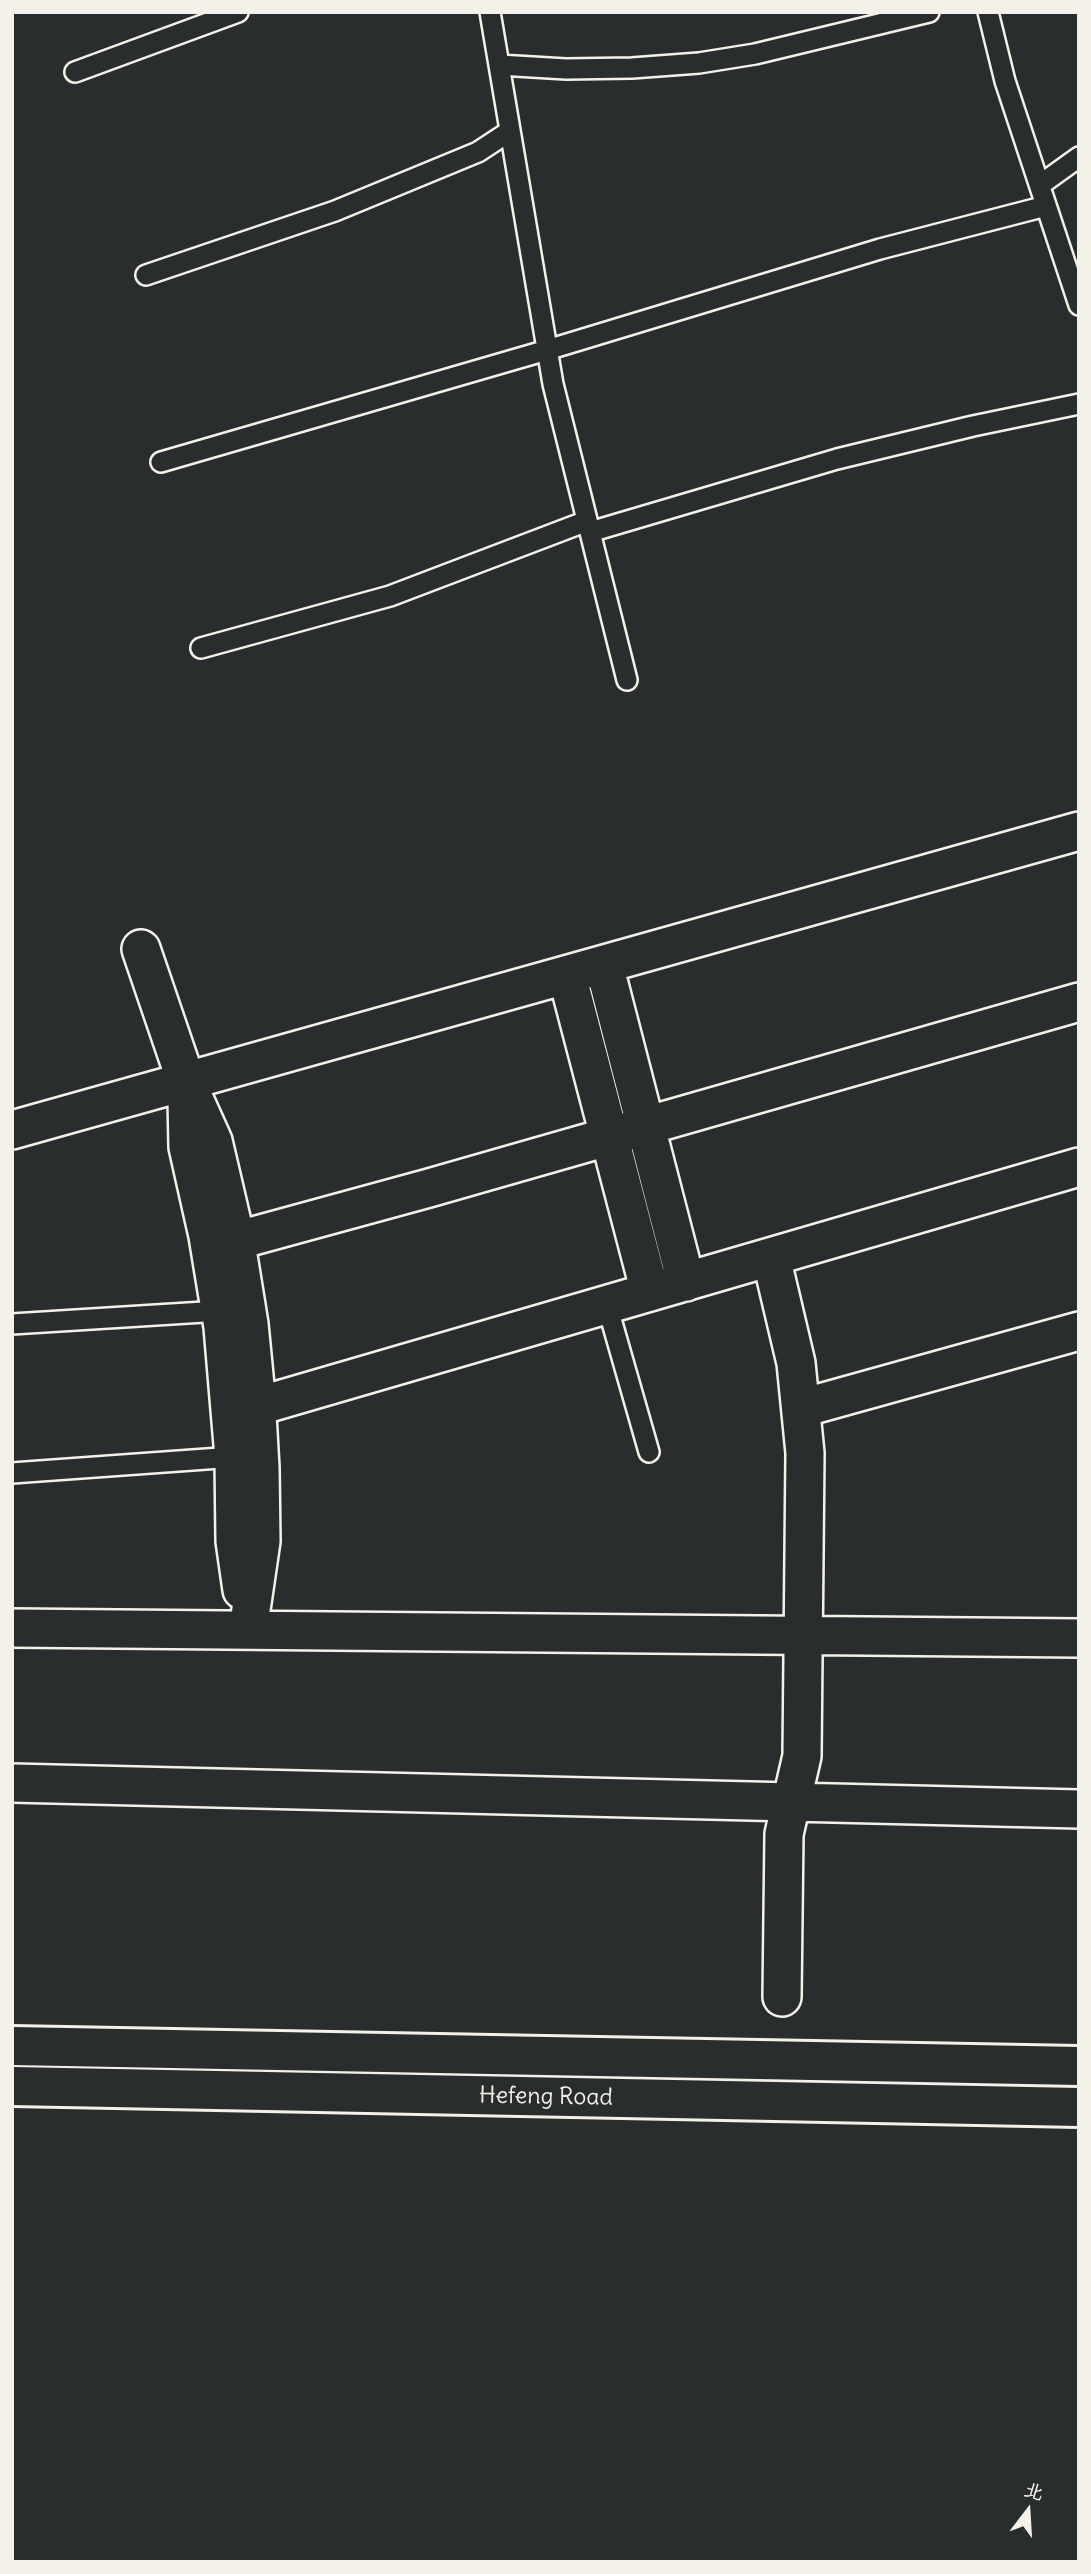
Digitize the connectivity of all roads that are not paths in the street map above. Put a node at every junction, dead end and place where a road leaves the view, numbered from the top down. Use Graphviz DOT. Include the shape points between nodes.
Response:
graph roads {
  1 [pos="238,12"];
  2 [pos="490,12"];
  3 [pos="929,12"];
  4 [pos="988,12"];
  5 [pos="499,65"];
  6 [pos="75,72"];
  7 [pos="510,131"];
  8 [pos="1079,157"];
  9 [pos="1040,185"];
  10 [pos="1046,206"];
  11 [pos="146,275"];
  12 [pos="1079,306"];
  13 [pos="547,350"];
  14 [pos="1079,404"];
  15 [pos="161,462"];
  16 [pos="589,526"];
  17 [pos="201,648"];
  18 [pos="627,680"];
  19 [pos="1079,831"];
  20 [pos="141,949"];
  21 [pos="604,965"];
  22 [pos="567,975"];
  23 [pos="1079,1002"];
  24 [pos="186,1081"];
  25 [pos="646,1126"];
  26 [pos="12,1129"];
  27 [pos="610,1136"];
  28 [pos="1079,1167"];
  29 [pos="235,1241"];
  30 [pos="771,1257"];
  31 [pos="687,1282"];
  32 [pos="650,1292"];
  33 [pos="607,1305"];
  34 [pos="220,1311"];
  35 [pos="12,1324"];
  36 [pos="1079,1331"];
  37 [pos="802,1408"];
  38 [pos="244,1410"];
  39 [pos="649,1452"];
  40 [pos="234,1457"];
  41 [pos="12,1474"];
  42 [pos="12,1628"];
  43 [pos="248,1630"];
  44 [pos="804,1636"];
  45 [pos="1079,1637"];
  46 [pos="12,1783"];
  47 [pos="792,1802"];
  48 [pos="1079,1809"];
  49 [pos="782,1997"];
  50 [pos="12,2046"];
  51 [pos="1079,2066"];
  52 [pos="12,2086"];
  53 [pos="1079,2107"];
  1 -- 6 [label="lane"];
  2 -- 5 [label="lane"];
  3 -- 5 [label="lane" via="699,63 592,69"];
  4 -- 9 [label="lane" via="1005,81"];
  5 -- 7 [label="lane"];
  7 -- 11 [label="lane" via="478,152 335,211"];
  7 -- 13 [label="lane"];
  8 -- 9 [label="lane"];
  9 -- 10 [label="lane"];
  10 -- 12 [label="lane"];
  10 -- 13 [label="lane" via="880,249"];
  13 -- 15 [label="lane"];
  13 -- 16 [label="lane"];
  14 -- 16 [label="lane" via="837,459"];
  16 -- 17 [label="lane" via="390,596"];
  16 -- 18 [label="lane"];
  19 -- 21 [label="street"];
  20 -- 24 [label="street"];
  21 -- 22 [label="street"];
  21 -- 25 [label="street"];
  22 -- 24 [label="street"];
  22 -- 27 [label="street"];
  23 -- 25 [label="street"];
  24 -- 26 [label="street"];
  24 -- 29 [label="street" via="214,1141"];
  24 -- 34 [label="street" via="188,1147"];
  25 -- 27 [label="street"];
  25 -- 31 [label="street"];
  27 -- 29 [label="street"];
  27 -- 32 [label="street"];
  28 -- 30 [label="street"];
  29 -- 38 [label="street" via="249,1324"];
  30 -- 31 [label="street"];
  30 -- 37 [label="street" via="786,1309"];
  31 -- 32 [label="street"];
  32 -- 33 [label="street"];
  33 -- 38 [label="street"];
  33 -- 39 [label="lane"];
  34 -- 35 [label="lane"];
  34 -- 38 [label="street"];
  36 -- 37 [label="street"];
  37 -- 44 [label="street"];
  38 -- 40 [label="street"];
  38 -- 43 [label="street" via="261,1541"];
  40 -- 41 [label="lane"];
  40 -- 43 [label="street" via="234,1541"];
  42 -- 43 [label="street"];
  43 -- 44 [label="street"];
  44 -- 45 [label="street"];
  44 -- 47 [label="street" via="802,1756"];
  46 -- 47 [label="street"];
  47 -- 48 [label="street"];
  47 -- 49 [label="street" via="784,1834"];
  50 -- 51 [label="street, Hefeng Road"];
  52 -- 53 [label="street, Hefeng Road"];
}
